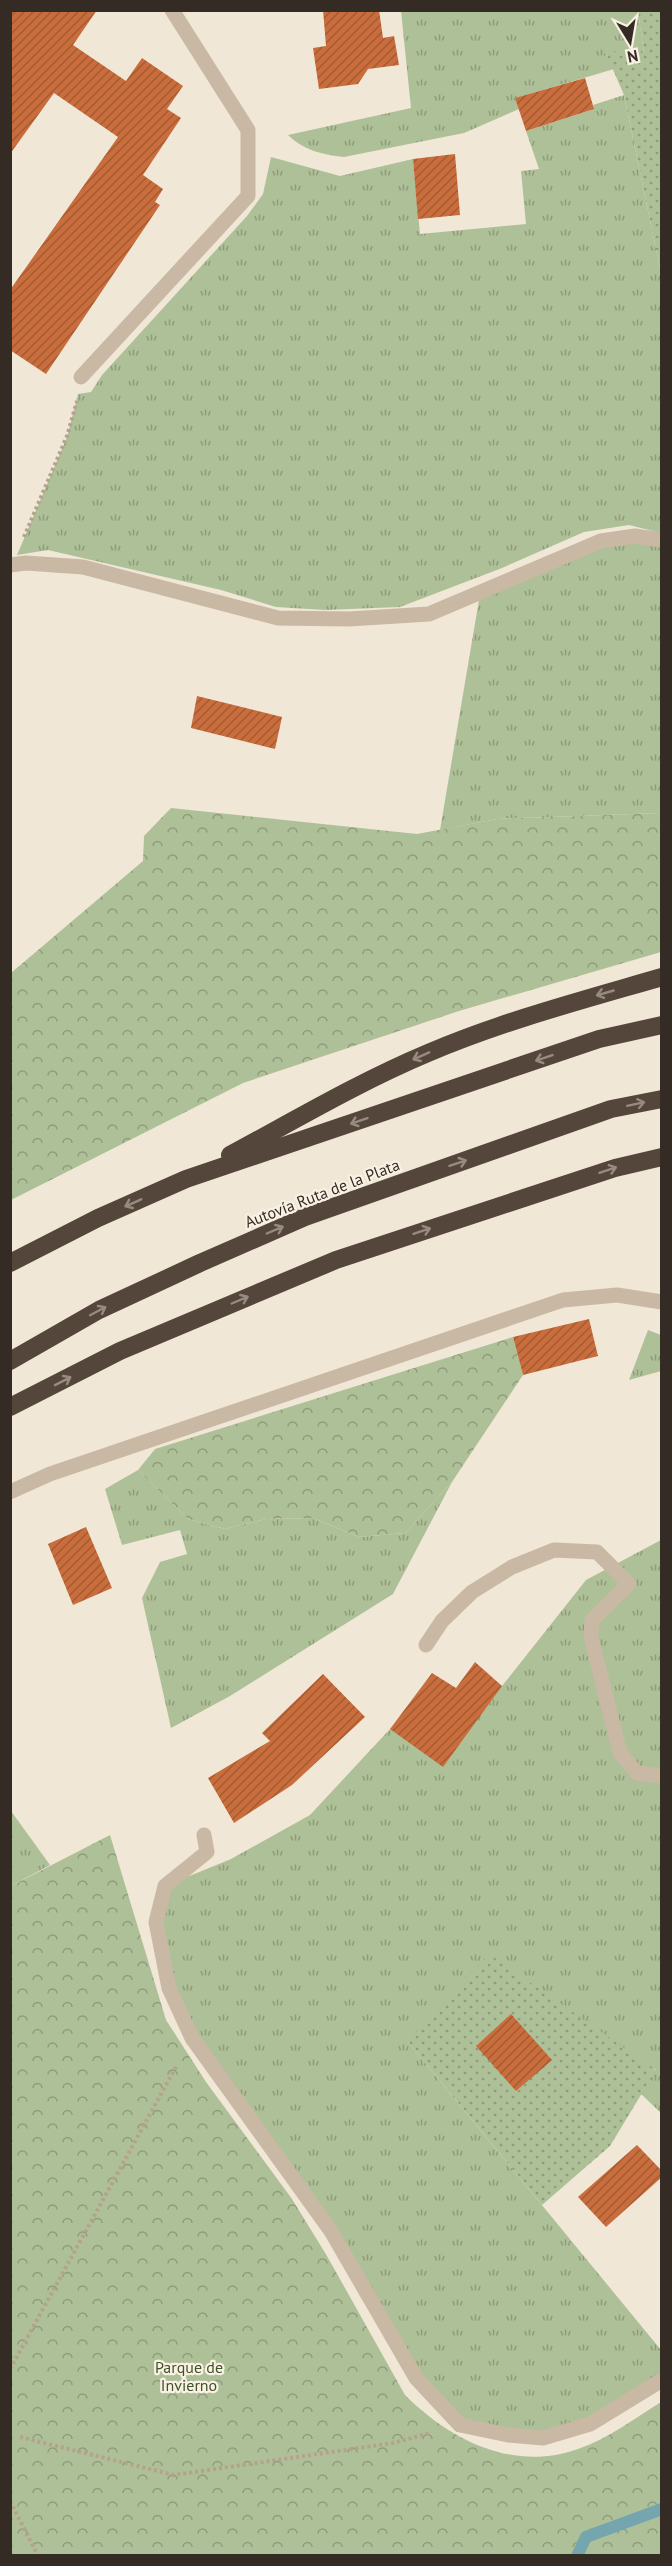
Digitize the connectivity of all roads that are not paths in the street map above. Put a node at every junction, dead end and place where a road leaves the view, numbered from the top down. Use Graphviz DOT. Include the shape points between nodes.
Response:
graph roads {
  1 [pos="172,10"];
  2 [pos="81,377"];
  3 [pos="662,540"];
  4 [pos="11,565"];
  5 [pos="662,977"];
  6 [pos="662,1024"];
  7 [pos="662,1098"];
  8 [pos="662,1157"];
  9 [pos="186,1179"];
  10 [pos="10,1263"];
  11 [pos="662,1302"];
  12 [pos="10,1361"];
  13 [pos="10,1407"];
  14 [pos="10,1492"];
  15 [pos="426,1645"];
  16 [pos="662,1776"];
  17 [pos="204,1835"];
  18 [pos="662,2380"];
  1 -- 2 [label="street" via="248,130 248,196"];
  3 -- 4 [label="street" via="635,536 602,542 429,614 349,619 278,618 83,567"];
  5 -- 9 [label="highway, one-way" via="531,1015 430,1052 376,1076"];
  6 -- 9 [label="highway, one-way" via="599,1040"];
  12 -- 7 [label="highway, Autovía Ruta de la Plata, one-way" via="99,1310 305,1217 611,1109"];
  13 -- 8 [label="highway, one-way" via="120,1351 336,1260 615,1168"];
  9 -- 10 [label="highway, one-way"];
  11 -- 14 [label="street" via="617,1295 563,1300 50,1474"];
  15 -- 16 [label="street" via="442,1621 471,1592 512,1567 554,1550 597,1552 629,1584 592,1620 591,1637 620,1753 637,1773"];
  17 -- 18 [label="street" via="207,1852 165,1886 156,1922 169,1988 192,2038 331,2231 416,2378 460,2425 543,2438 590,2424"];
}
